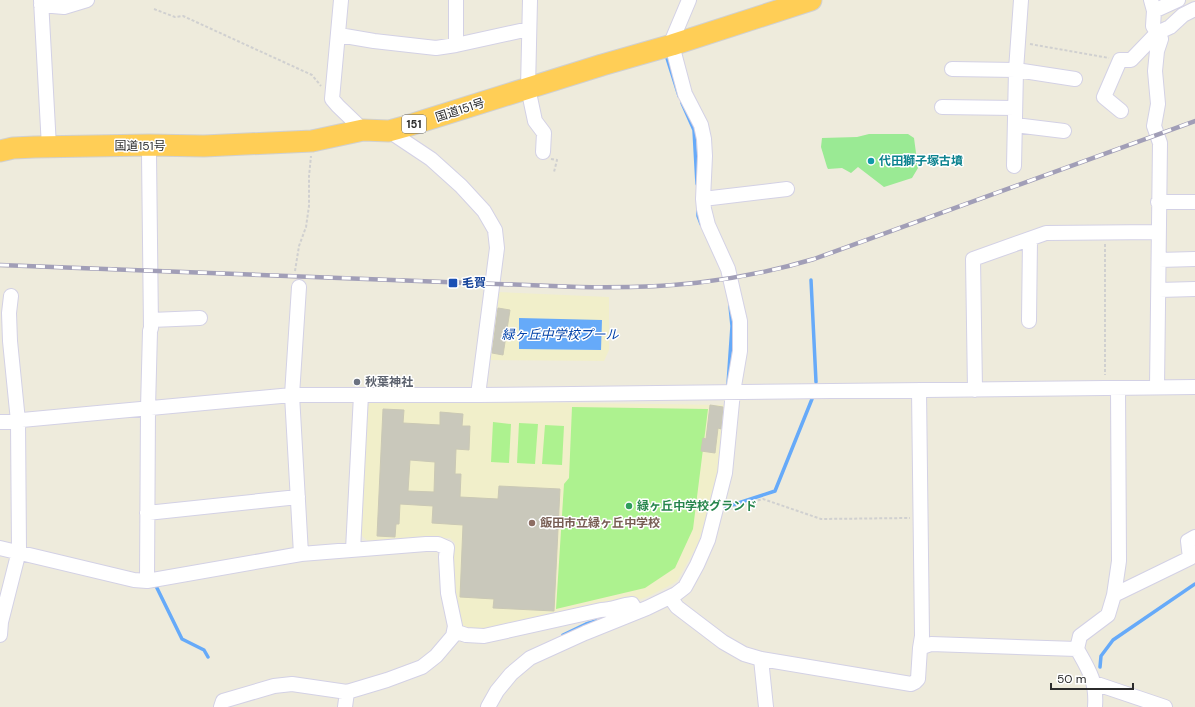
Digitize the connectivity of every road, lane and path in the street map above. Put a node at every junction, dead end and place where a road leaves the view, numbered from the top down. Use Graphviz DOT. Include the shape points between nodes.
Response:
graph roads {
  1 [pos="87,0"];
  2 [pos="341,0"];
  3 [pos="456,0"];
  4 [pos="530,0"];
  5 [pos="689,0"];
  6 [pos="811,0"];
  7 [pos="1021,0"];
  8 [pos="1178,0"];
  9 [pos="41,3"];
  10 [pos="1153,6"];
  11 [pos="154,9"];
  12 [pos="1195,9"];
  13 [pos="529,29"];
  14 [pos="1157,33"];
  15 [pos="339,35"];
  16 [pos="1018,42"];
  17 [pos="456,45"];
  18 [pos="672,45"];
  19 [pos="1120,60"];
  20 [pos="952,69"];
  21 [pos="1016,70"];
  22 [pos="1075,78"];
  23 [pos="528,88"];
  24 [pos="332,99"];
  25 [pos="942,107"];
  26 [pos="1016,108"];
  27 [pos="1121,111"];
  28 [pos="1015,125"];
  29 [pos="364,130"];
  30 [pos="389,131"];
  31 [pos="1064,131"];
  32 [pos="312,141"];
  33 [pos="49,147"];
  34 [pos="0,151"];
  35 [pos="543,152"];
  36 [pos="149,154"];
  37 [pos="1014,166"];
  38 [pos="787,189"];
  39 [pos="703,199"];
  40 [pos="1158,202"];
  41 [pos="1195,202"];
  42 [pos="1105,232"];
  43 [pos="1158,232"];
  44 [pos="1030,239"];
  45 [pos="1195,259"];
  46 [pos="1159,260"];
  47 [pos="295,271"];
  48 [pos="299,287"];
  49 [pos="1195,289"];
  50 [pos="1158,290"];
  51 [pos="11,296"];
  52 [pos="151,316"];
  53 [pos="200,318"];
  54 [pos="1029,321"];
  55 [pos="1157,387"];
  56 [pos="1195,387"];
  57 [pos="1112,388"];
  58 [pos="919,390"];
  59 [pos="975,390"];
  60 [pos="733,392"];
  61 [pos="292,395"];
  62 [pos="478,395"];
  63 [pos="361,396"];
  64 [pos="148,408"];
  65 [pos="18,421"];
  66 [pos="0,422"];
  67 [pos="298,497"];
  68 [pos="147,513"];
  69 [pos="715,514"];
  70 [pos="921,518"];
  71 [pos="1195,537"];
  72 [pos="0,548"];
  73 [pos="354,550"];
  74 [pos="18,551"];
  75 [pos="301,554"];
  76 [pos="147,581"];
  77 [pos="1114,595"];
  78 [pos="670,597"];
  79 [pos="635,609"];
  80 [pos="454,631"];
  81 [pos="0,635"];
  82 [pos="920,648"];
  83 [pos="1077,649"];
  84 [pos="761,659"];
  85 [pos="1094,683"];
  86 [pos="347,692"];
  87 [pos="222,704"];
  88 [pos="210,707"];
  89 [pos="345,707"];
  90 [pos="488,707"];
  91 [pos="766,707"];
  92 [pos="1095,707"];
  93 [pos="1165,707"];
  1 -- 9 [label="street" via="64,7"];
  2 -- 15 [label="street"];
  3 -- 17 [label="street"];
  4 -- 13 [label="street"];
  5 -- 18 [label="street"];
  6 -- 18 [label="highway, 国道151号 / 151"];
  7 -- 16 [label="street"];
  8 -- 10 [label="street"];
  9 -- 33 [label="street"];
  10 -- 14 [label="street" via="1153,26"];
  11 -- 24 [label="path" via="175,17 183,16 312,75"];
  12 -- 14 [label="street"];
  13 -- 17 [label="street"];
  13 -- 23 [label="street"];
  14 -- 19 [label="street" via="1131,60"];
  14 -- 40 [label="street" via="1161,39 1155,71 1158,104 1154,126 1160,143"];
  15 -- 17 [label="street" via="411,46 436,48"];
  15 -- 24 [label="street"];
  16 -- 19 [label="path"];
  16 -- 21 [label="street"];
  18 -- 23 [label="highway, 国道151号 / 151"];
  18 -- 39 [label="street" via="684,89 701,125 704,139"];
  19 -- 27 [label="street" via="1104,97"];
  20 -- 21 [label="street"];
  21 -- 22 [label="street"];
  21 -- 26 [label="street"];
  23 -- 30 [label="highway, 国道151号 / 151"];
  23 -- 35 [label="street" via="535,121 544,133"];
  24 -- 29 [label="street"];
  25 -- 26 [label="street"];
  26 -- 28 [label="street"];
  28 -- 31 [label="street"];
  28 -- 37 [label="street"];
  29 -- 30 [label="highway, 国道151号 / 151"];
  29 -- 32 [label="highway, 国道151号 / 151"];
  30 -- 62 [label="street" via="431,159 461,186 484,211 495,230 497,248"];
  32 -- 33 [label="highway, 国道151号 / 151" via="204,146"];
  32 -- 47 [label="path" via="309,206"];
  33 -- 34 [label="highway, 国道151号 / 151" via="12,148"];
  36 -- 52 [label="street"];
  38 -- 39 [label="street"];
  39 -- 60 [label="street" via="708,226 728,269 740,321 740,351"];
  40 -- 41 [label="street"];
  40 -- 43 [label="street"];
  42 -- 43 [label="street"];
  42 -- 44 [label="street" via="1046,233"];
  42 -- 57 [label="path"];
  43 -- 46 [label="street"];
  44 -- 54 [label="street"];
  44 -- 59 [label="street" via="973,259"];
  45 -- 46 [label="street"];
  46 -- 50 [label="street"];
  48 -- 61 [label="street"];
  49 -- 50 [label="street"];
  50 -- 55 [label="street"];
  51 -- 65 [label="street" via="10,341"];
  52 -- 53 [label="street"];
  52 -- 64 [label="street"];
  55 -- 56 [label="street"];
  55 -- 57 [label="street"];
  57 -- 59 [label="street"];
  57 -- 77 [label="street" via="1119,561"];
  58 -- 59 [label="street"];
  58 -- 60 [label="street"];
  58 -- 70 [label="street"];
  60 -- 62 [label="street"];
  60 -- 69 [label="street" via="725,473"];
  61 -- 63 [label="street"];
  61 -- 64 [label="street"];
  61 -- 67 [label="street"];
  62 -- 63 [label="street"];
  63 -- 73 [label="street"];
  64 -- 65 [label="street"];
  64 -- 68 [label="street"];
  65 -- 66 [label="street"];
  65 -- 74 [label="street"];
  67 -- 68 [label="street"];
  67 -- 75 [label="street"];
  68 -- 76 [label="street"];
  69 -- 70 [label="path" via="763,500 821,519"];
  69 -- 78 [label="street" via="708,540 697,565 685,587"];
  70 -- 82 [label="street"];
  71 -- 77 [label="street" via="1188,541 1190,558"];
  72 -- 74 [label="street"];
  73 -- 75 [label="street"];
  73 -- 80 [label="street" via="426,544 438,544 447,548 448,593"];
  74 -- 76 [label="street" via="126,579"];
  74 -- 81 [label="street"];
  75 -- 76 [label="street"];
  77 -- 83 [label="street" via="1108,615 1080,636"];
  78 -- 79 [label="street"];
  78 -- 84 [label="street" via="677,607 723,642 744,654"];
  79 -- 80 [label="street" via="623,605 484,636"];
  79 -- 90 [label="street" via="530,658 511,674"];
  80 -- 86 [label="street" via="443,649 422,667"];
  82 -- 83 [label="street" via="931,644"];
  82 -- 84 [label="street" via="918,679 911,684"];
  83 -- 85 [label="street"];
  84 -- 91 [label="street"];
  85 -- 92 [label="street"];
  85 -- 93 [label="street"];
  86 -- 87 [label="street" via="292,684 274,686"];
  86 -- 89 [label="street"];
  87 -- 88 [label="street"];
}
